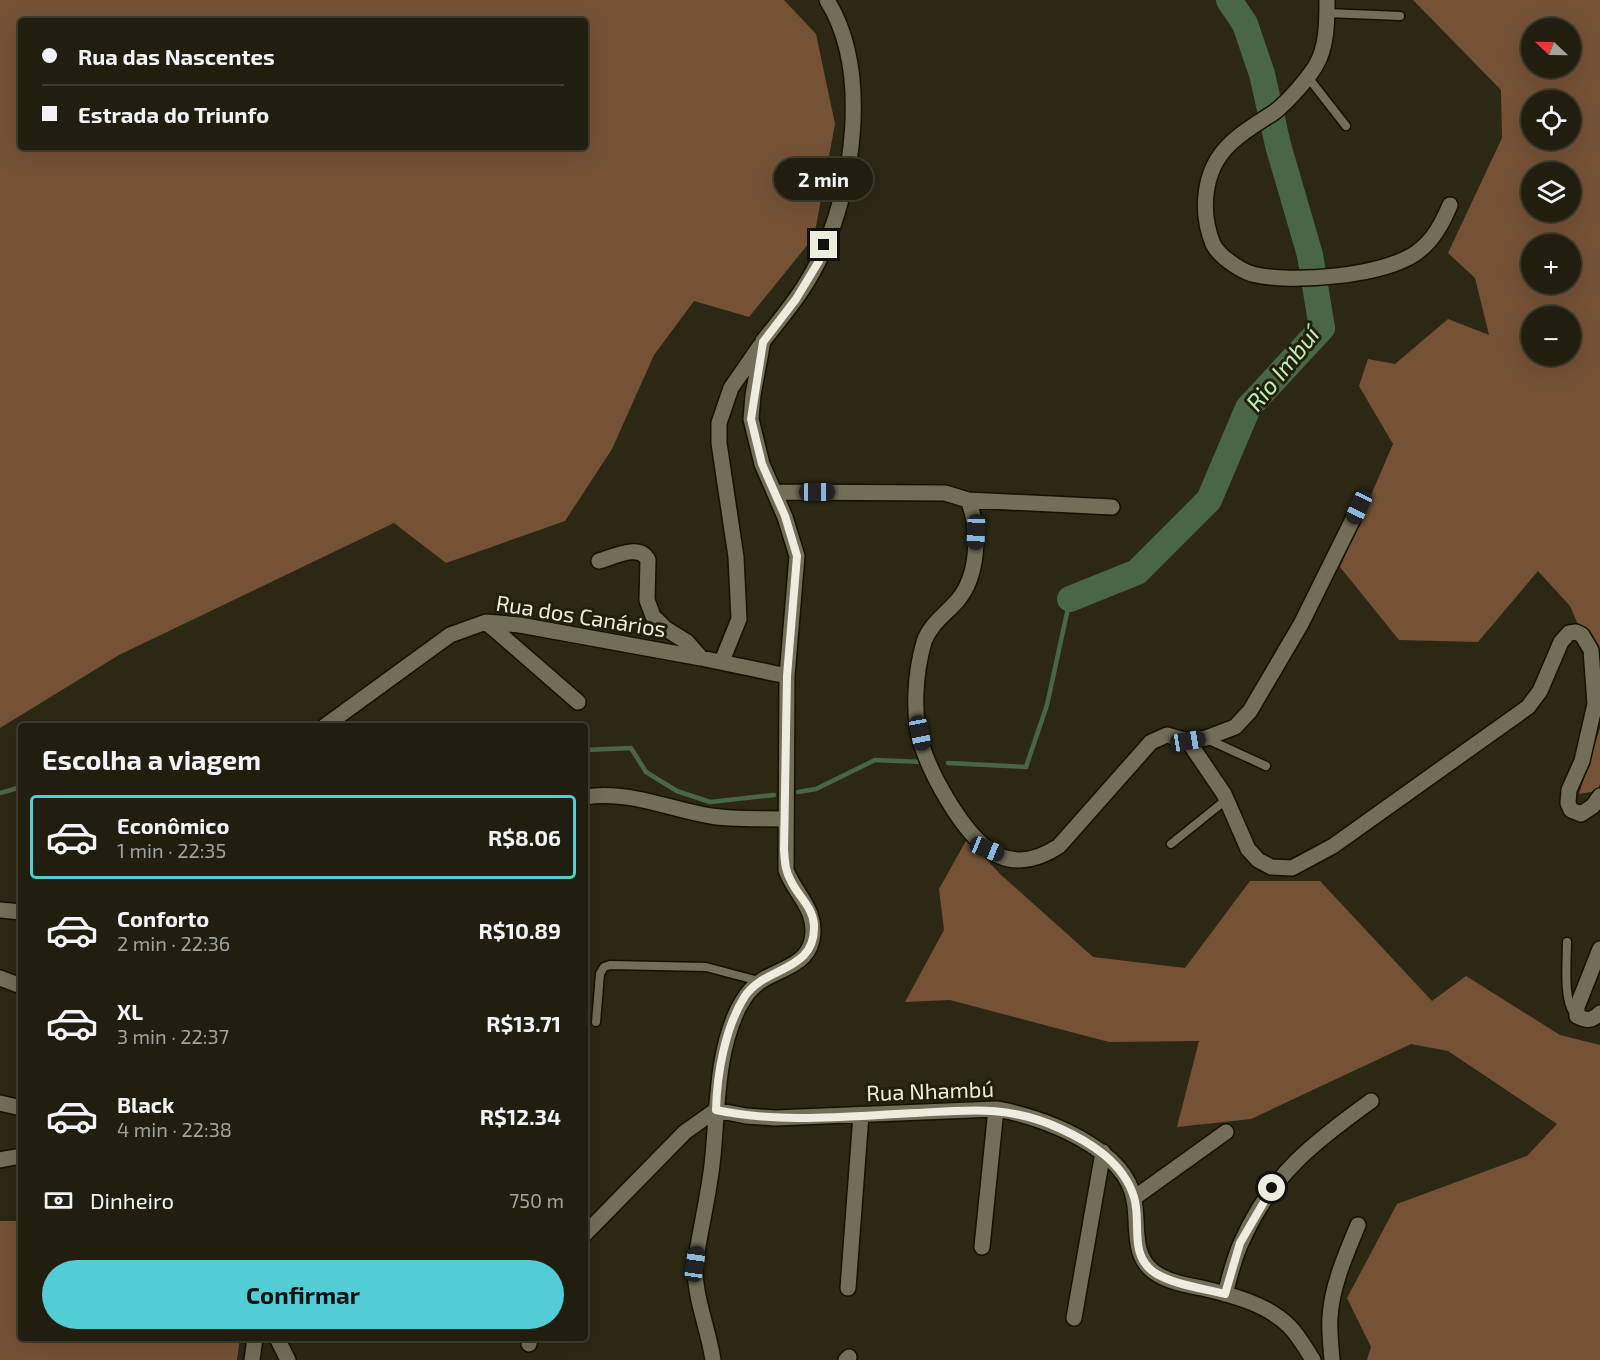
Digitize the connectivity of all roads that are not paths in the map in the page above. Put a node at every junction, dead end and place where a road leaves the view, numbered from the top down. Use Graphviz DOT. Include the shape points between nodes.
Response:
graph roads {
  1 [pos="826,0"];
  2 [pos="1327,7"];
  3 [pos="1400,16"];
  4 [pos="1307,76"];
  5 [pos="1346,126"];
  6 [pos="1450,205"];
  7 [pos="763,342"];
  8 [pos="774,492"];
  9 [pos="968,500"];
  10 [pos="1112,507"];
  11 [pos="1359,507"];
  12 [pos="599,561"];
  13 [pos="486,622"];
  14 [pos="701,657"];
  15 [pos="722,662"];
  16 [pos="787,676"];
  17 [pos="578,702"];
  18 [pos="329,723"];
  19 [pos="1206,738"];
  20 [pos="1188,741"];
  21 [pos="1266,766"];
  22 [pos="588,796"];
  23 [pos="1600,796"];
  24 [pos="1227,799"];
  25 [pos="785,819"];
  26 [pos="1171,844"];
  27 [pos="0,910"];
  28 [pos="18,912"];
  29 [pos="1567,942"];
  30 [pos="1600,950"];
  31 [pos="0,978"];
  32 [pos="760,981"];
  33 [pos="18,985"];
  34 [pos="1600,1013"];
  35 [pos="1577,1016"];
  36 [pos="596,1022"];
  37 [pos="1371,1101"];
  38 [pos="0,1103"];
  39 [pos="18,1107"];
  40 [pos="996,1109"];
  41 [pos="716,1110"];
  42 [pos="861,1115"];
  43 [pos="1226,1132"];
  44 [pos="1102,1152"];
  45 [pos="18,1157"];
  46 [pos="0,1160"];
  47 [pos="1134,1198"];
  48 [pos="1358,1225"];
  49 [pos="588,1231"];
  50 [pos="982,1247"];
  51 [pos="848,1288"];
  52 [pos="1225,1294"];
  53 [pos="1074,1318"];
  54 [pos="255,1341"];
  55 [pos="278,1341"];
  56 [pos="252,1360"];
  57 [pos="288,1360"];
  58 [pos="713,1360"];
  59 [pos="1313,1360"];
  60 [pos="1332,1360"];
  1 -- 7 [label="street" via="845,39 851,72 854,111 847,172 819,261"];
  2 -- 3 [label="lane"];
  2 -- 4 [label="street" via="1324,45"];
  4 -- 5 [label="lane"];
  4 -- 6 [label="street" via="1277,110 1227,146 1211,171 1205,212 1214,245 1228,261 1250,274 1302,277 1330,278 1377,269 1416,253 1431,240"];
  7 -- 8 [label="street" via="751,419 762,464"];
  7 -- 15 [label="street" via="731,388 719,423 736,556 739,619"];
  8 -- 9 [label="street" via="945,493"];
  8 -- 16 [label="street" via="797,556"];
  9 -- 10 [label="street"];
  9 -- 20 [label="street" via="976,532 972,574 967,589 932,626 924,641 917,720 926,754 970,835 987,849 1012,859 1042,857 1059,846 1151,742 1167,735"];
  11 -- 19 [label="street" via="1329,572 1266,687 1235,727"];
  12 -- 14 [label="street" via="632,552 645,554 647,600 653,616"];
  13 -- 14 [label="street, Rua dos Canários"];
  13 -- 17 [label="street"];
  13 -- 18 [label="street, Rua dos Canários" via="450,635"];
  14 -- 15 [label="street, Rua dos Canários"];
  15 -- 16 [label="street, Rua dos Canários"];
  16 -- 25 [label="street"];
  19 -- 20 [label="street"];
  19 -- 21 [label="lane"];
  20 -- 24 [label="street"];
  22 -- 25 [label="street" via="625,795 712,816"];
  23 -- 24 [label="street" via="1581,814 1571,810 1568,803 1595,704 1591,650 1576,632 1569,633 1561,642 1540,691 1528,707 1333,846 1292,868 1271,867 1258,860 1248,849"];
  24 -- 26 [label="lane"];
  25 -- 32 [label="street" via="786,870 809,909 814,924 812,939 800,959"];
  27 -- 28 [label="street"];
  29 -- 35 [label="lane" via="1568,992"];
  30 -- 35 [label="street" via="1577,1001"];
  31 -- 33 [label="street"];
  32 -- 36 [label="lane" via="706,967 610,965 600,974"];
  32 -- 41 [label="street" via="746,994 729,1035"];
  34 -- 35 [label="street" via="1592,1020"];
  37 -- 52 [label="street" via="1317,1140 1279,1179 1240,1243"];
  38 -- 39 [label="street"];
  40 -- 42 [label="street, Rua Nhambú"];
  40 -- 44 [label="street, Rua Nhambú" via="1039,1120"];
  40 -- 50 [label="street"];
  41 -- 42 [label="street, Rua Nhambú" via="775,1118"];
  41 -- 49 [label="street" via="685,1132"];
  41 -- 58 [label="street" via="694,1278"];
  42 -- 51 [label="street"];
  43 -- 47 [label="street"];
  44 -- 47 [label="street, Rua Nhambú" via="1122,1175"];
  44 -- 53 [label="street"];
  45 -- 46 [label="street"];
  47 -- 52 [label="street, Rua Nhambú" via="1138,1248 1154,1272 1169,1280"];
  48 -- 60 [label="street" via="1334,1294 1330,1317"];
  52 -- 59 [label="street, Rua Nhambú" via="1256,1305 1290,1326"];
  54 -- 56 [label="street"];
  55 -- 57 [label="street"];
}
